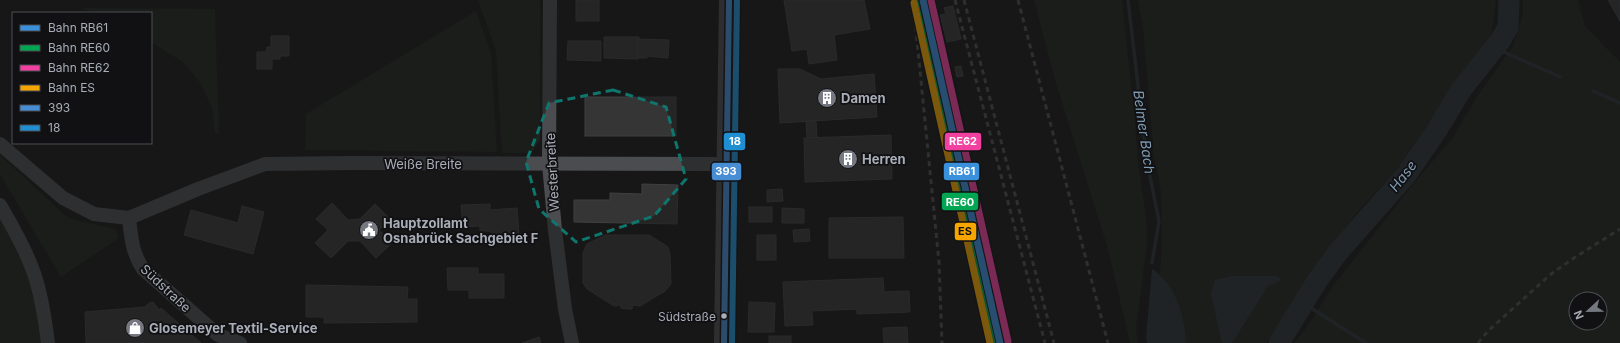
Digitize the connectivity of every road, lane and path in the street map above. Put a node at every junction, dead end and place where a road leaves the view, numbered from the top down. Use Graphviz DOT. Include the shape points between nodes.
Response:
graph roads {
  1 [pos="550,0"];
  2 [pos="729,0"];
  3 [pos="0,144"];
  4 [pos="549,164"];
  5 [pos="726,164"];
  6 [pos="0,205"];
  7 [pos="129,218"];
  8 [pos="48,343"];
  9 [pos="240,343"];
  10 [pos="572,343"];
  11 [pos="724,343"];
  1 -- 4 [label="street, Westerbreite"];
  2 -- 5 [label="main road"];
  3 -- 7 [label="street" via="63,198 94,214"];
  4 -- 5 [label="street, Weiße Breite"];
  4 -- 7 [label="street, Weiße Breite" via="265,164"];
  4 -- 10 [label="street, Westerbreite" via="557,251"];
  5 -- 11 [label="main road"];
  6 -- 8 [label="street" via="17,233 33,269"];
  7 -- 9 [label="street, Südstraße" via="133,249 143,269 218,335"];
}
